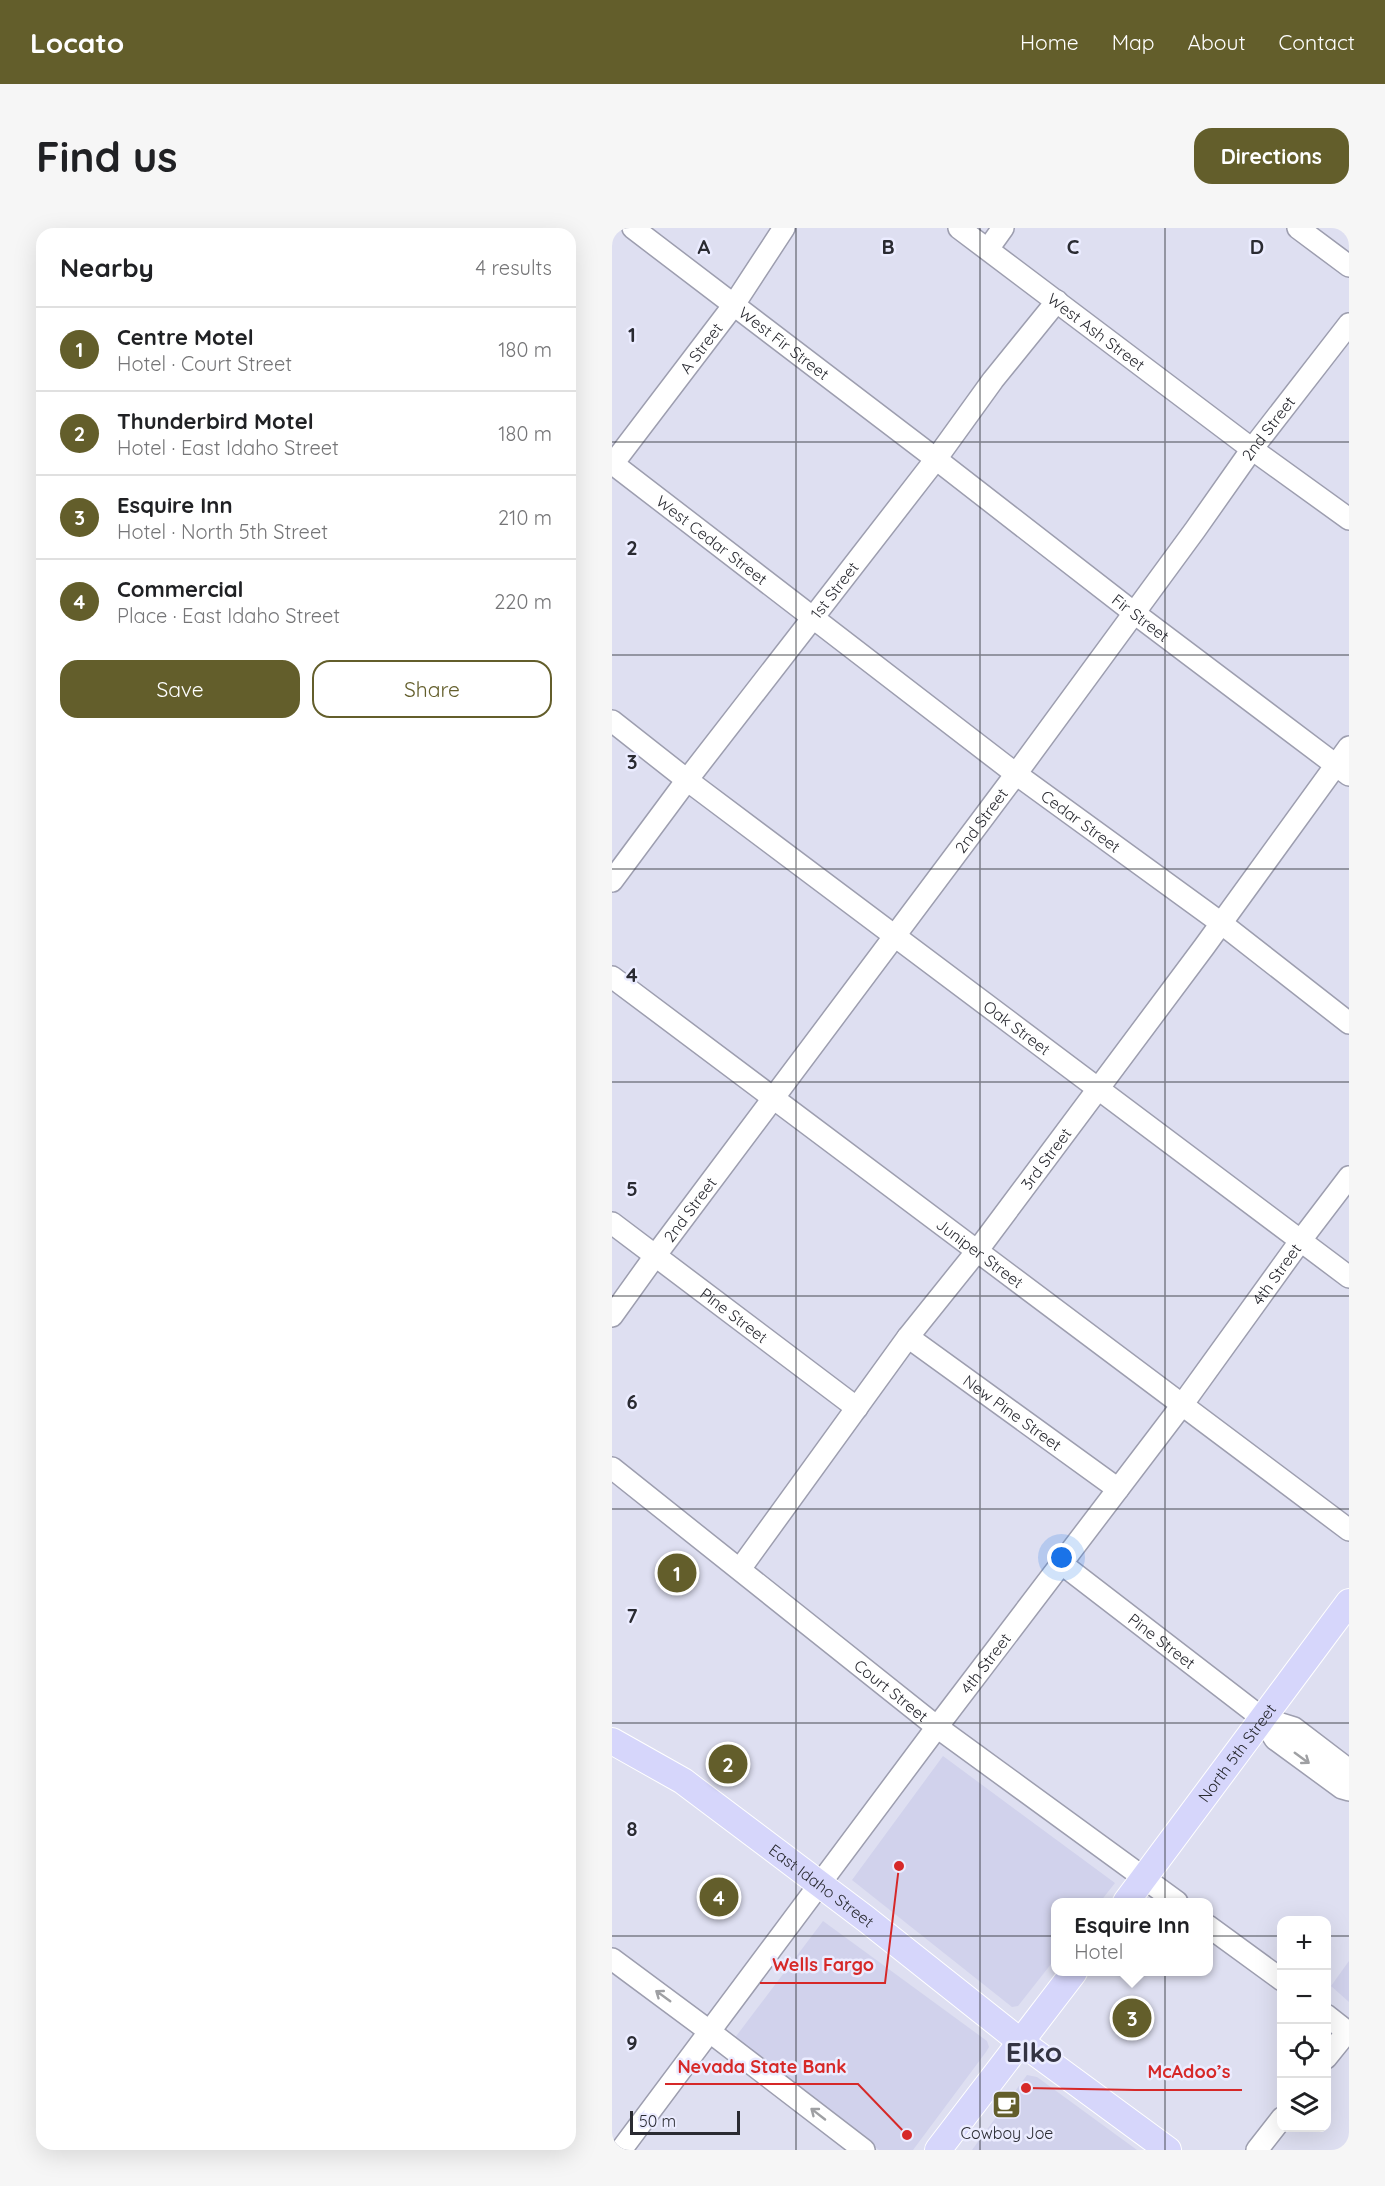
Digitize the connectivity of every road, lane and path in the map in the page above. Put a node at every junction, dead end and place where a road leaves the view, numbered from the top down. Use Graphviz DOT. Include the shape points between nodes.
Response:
graph roads {
  1 [pos="633,228"];
  2 [pos="784,228"];
  3 [pos="959,228"];
  4 [pos="1003,228"];
  5 [pos="1298,228"];
  6 [pos="988,249"];
  7 [pos="1349,266"];
  8 [pos="1057,302"];
  9 [pos="733,306"];
  10 [pos="1349,324"];
  11 [pos="1252,449"];
  12 [pos="936,459"];
  13 [pos="612,464"];
  14 [pos="1349,519"];
  15 [pos="1133,612"];
  16 [pos="813,617"];
  17 [pos="612,721"];
  18 [pos="1349,747"];
  19 [pos="1342,770"];
  20 [pos="1016,774"];
  21 [pos="687,780"];
  22 [pos="612,881"];
  23 [pos="1221,923"];
  24 [pos="895,936"];
  25 [pos="612,977"];
  26 [pos="1349,1023"];
  27 [pos="1098,1089"];
  28 [pos="774,1099"];
  29 [pos="1349,1177"];
  30 [pos="612,1224"];
  31 [pos="1301,1240"];
  32 [pos="977,1251"];
  33 [pos="655,1256"];
  34 [pos="1349,1277"];
  35 [pos="612,1316"];
  36 [pos="908,1337"];
  37 [pos="1182,1406"];
  38 [pos="857,1408"];
  39 [pos="612,1468"];
  40 [pos="1118,1489"];
  41 [pos="1349,1530"];
  42 [pos="1062,1564"];
  43 [pos="740,1569"];
  44 [pos="1349,1602"];
  45 [pos="1262,1718"];
  46 [pos="937,1727"];
  47 [pos="612,1740"];
  48 [pos="1349,1770"];
  49 [pos="1349,1790"];
  50 [pos="1144,1878"];
  51 [pos="820,1884"];
  52 [pos="1129,1898"];
  53 [pos="1172,1898"];
  54 [pos="1213,1929"];
  55 [pos="612,1959"];
  56 [pos="1070,1976"];
  57 [pos="1277,1977"];
  58 [pos="1331,2019"];
  59 [pos="709,2031"];
  60 [pos="1348,2033"];
  61 [pos="1021,2042"];
  62 [pos="1331,2052"];
  63 [pos="1277,2123"];
  64 [pos="624,2144"];
  65 [pos="864,2150"];
  66 [pos="938,2150"];
  67 [pos="1168,2150"];
  68 [pos="1257,2150"];
  1 -- 9 [label="street, West Fir Street"];
  2 -- 9 [label="street, A Street"];
  3 -- 6 [label="street, West Ash Street"];
  4 -- 6 [label="street"];
  5 -- 7 [label="street"];
  6 -- 8 [label="street, West Ash Street"];
  8 -- 11 [label="street, West Ash Street"];
  8 -- 12 [label="street, 1st Street" via="993,380"];
  9 -- 12 [label="street, West Fir Street"];
  9 -- 13 [label="street, A Street"];
  10 -- 11 [label="street, 2nd Street"];
  11 -- 14 [label="street, West Ash Street"];
  11 -- 15 [label="street, 2nd Street"];
  12 -- 15 [label="street, Fir Street"];
  12 -- 16 [label="street, 1st Street"];
  13 -- 16 [label="street, West Cedar Street"];
  15 -- 19 [label="street, Fir Street"];
  15 -- 20 [label="street, 2nd Street"];
  16 -- 20 [label="street, Cedar Street"];
  16 -- 21 [label="street, 1st Street"];
  17 -- 21 [label="street, Oak Street"];
  18 -- 19 [label="street, 3rd Street"];
  19 -- 23 [label="street, 3rd Street"];
  20 -- 23 [label="street, Cedar Street"];
  20 -- 24 [label="street, 2nd Street"];
  21 -- 22 [label="street, 1st Street"];
  21 -- 24 [label="street, Oak Street"];
  23 -- 26 [label="street, Cedar Street"];
  23 -- 27 [label="street, 3rd Street"];
  24 -- 27 [label="street, Oak Street"];
  24 -- 28 [label="street, 2nd Street"];
  25 -- 28 [label="street, Juniper Street"];
  27 -- 31 [label="street, Oak Street"];
  27 -- 32 [label="street, 3rd Street"];
  28 -- 32 [label="street, Juniper Street"];
  28 -- 33 [label="street, 2nd Street"];
  29 -- 31 [label="street, 4th Street"];
  30 -- 33 [label="street, Pine Street"];
  31 -- 34 [label="street, Oak Street"];
  31 -- 37 [label="street, 4th Street"];
  32 -- 36 [label="street, 3rd Street"];
  32 -- 37 [label="street, Juniper Street"];
  33 -- 35 [label="street, 2nd Street"];
  33 -- 38 [label="street, Pine Street"];
  36 -- 38 [label="street, 3rd Street"];
  36 -- 40 [label="street, New Pine Street"];
  37 -- 40 [label="street, 4th Street"];
  37 -- 41 [label="street, Juniper Street"];
  38 -- 43 [label="street, 3rd Street"];
  39 -- 43 [label="street, Court Street"];
  40 -- 42 [label="street, 4th Street"];
  42 -- 45 [label="street, Pine Street"];
  42 -- 46 [label="street, 4th Street"];
  43 -- 46 [label="street, Court Street"];
  44 -- 45 [label="main road, North 5th Street"];
  45 -- 48 [label="street, Pine Street" via="1294,1728"];
  45 -- 49 [label="street, Pine Street, one-way" via="1275,1739"];
  45 -- 50 [label="main road, North 5th Street"];
  46 -- 50 [label="street, Court Street"];
  46 -- 51 [label="street, 4th Street"];
  47 -- 51 [label="main road, East Idaho Street" via="683,1781"];
  50 -- 52 [label="main road, North 5th Street"];
  50 -- 53 [label="street, Court Street"];
  51 -- 59 [label="street, 4th Street"];
  51 -- 61 [label="main road, East Idaho Street"];
  54 -- 57 [label="street"];
  59 -- 55 [label="street, one-way"];
  56 -- 61 [label="main road"];
  58 -- 60 [label="street"];
  59 -- 64 [label="street, 4th Street"];
  65 -- 59 [label="street, one-way"];
  60 -- 62 [label="street"];
  61 -- 66 [label="main road"];
  61 -- 67 [label="main road, East Idaho Street"];
  63 -- 68 [label="street"];
}
